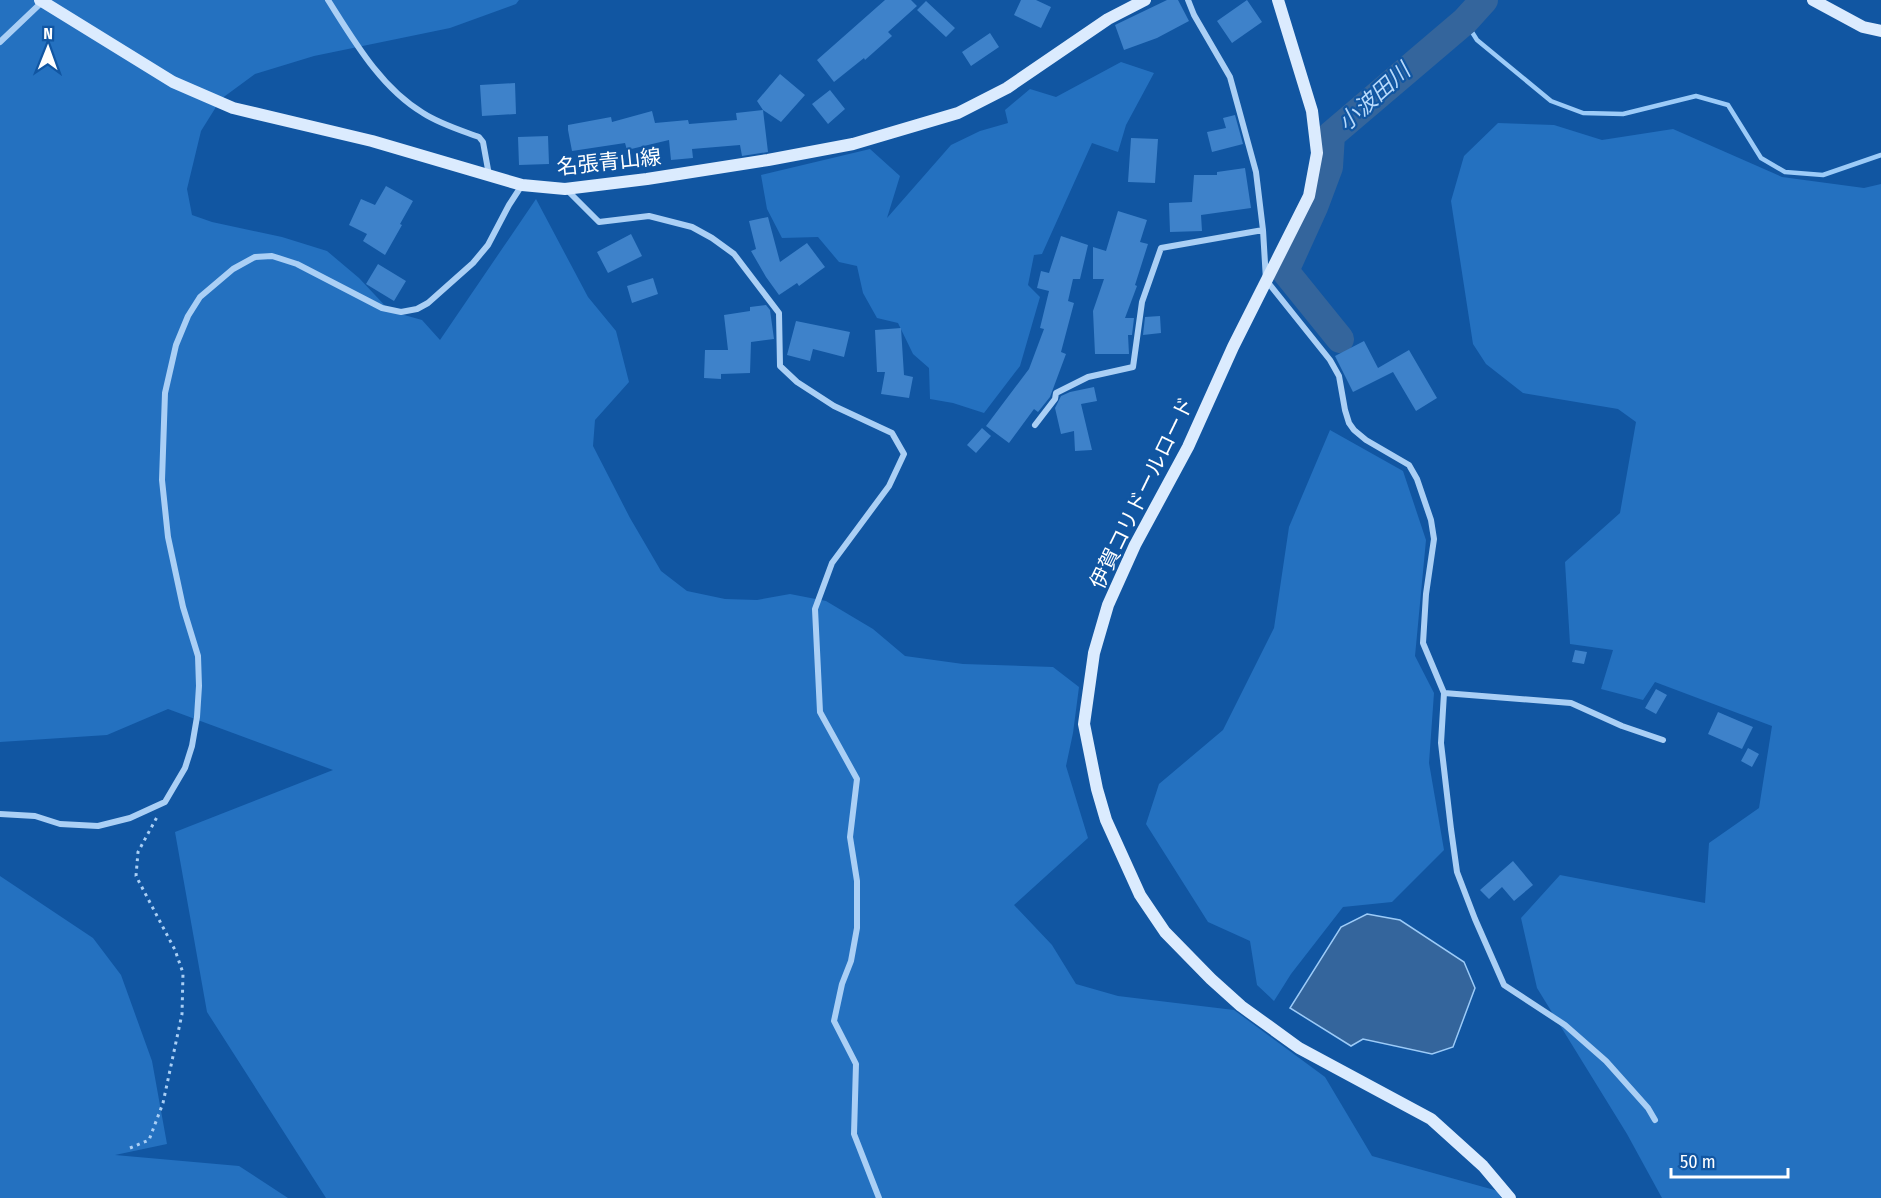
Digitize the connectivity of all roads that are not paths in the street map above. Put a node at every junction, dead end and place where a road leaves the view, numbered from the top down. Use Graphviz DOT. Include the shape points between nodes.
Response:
graph roads {
  1 [pos="328,0"];
  2 [pos="1145,0"];
  3 [pos="1188,0"];
  4 [pos="1278,0"];
  5 [pos="1813,0"];
  6 [pos="41,1"];
  7 [pos="1881,31"];
  8 [pos="0,42"];
  9 [pos="489,176"];
  10 [pos="522,186"];
  11 [pos="565,189"];
  12 [pos="1263,230"];
  13 [pos="1266,280"];
  14 [pos="1035,425"];
  15 [pos="1444,693"];
  16 [pos="1663,740"];
  17 [pos="0,814"];
  18 [pos="1655,1120"];
  19 [pos="879,1198"];
  20 [pos="1510,1198"];
  1 -- 9 [label="street" via="359,49 409,104 438,121 479,137"];
  2 -- 11 [label="street, 名張青山線" via="1108,18 1007,88 958,113 853,144"];
  3 -- 12 [label="street" via="1230,77 1256,172"];
  4 -- 13 [label="street, 伊賀コリドールロード" via="1312,111 1317,153 1309,196"];
  5 -- 7 [label="street" via="1863,27"];
  6 -- 8 [label="street"];
  6 -- 9 [label="street, 名張青山線" via="172,82 233,108 372,141"];
  9 -- 10 [label="street, 名張青山線"];
  10 -- 11 [label="street, 名張青山線"];
  10 -- 17 [label="street" via="473,263 417,309 401,312 382,308 297,264 272,256 255,257 233,269 200,297 176,345 165,393 162,480 171,549 198,656 192,746 184,768 165,802 130,818 98,826"];
  11 -- 19 [label="street" via="599,222 649,216 692,227 734,254 779,313 780,366 834,406 892,433 904,454 889,486 832,563 815,609 820,712 857,779 850,837 857,881 857,928 834,1021 856,1064 854,1134"];
  12 -- 13 [label="street"];
  12 -- 14 [label="street" via="1161,248 1142,302 1133,367 1088,377 1056,393"];
  13 -- 15 [label="street" via="1330,360 1339,376 1354,430 1409,465 1417,479 1434,539 1423,643"];
  13 -- 20 [label="street, 伊賀コリドールロード" via="1108,605 1094,652 1084,724 1096,789 1140,895 1165,932 1211,980 1299,1048 1431,1119 1483,1166"];
  15 -- 16 [label="street" via="1571,703"];
  15 -- 18 [label="street" via="1441,743 1457,872 1504,985 1565,1025 1606,1061"];
}
